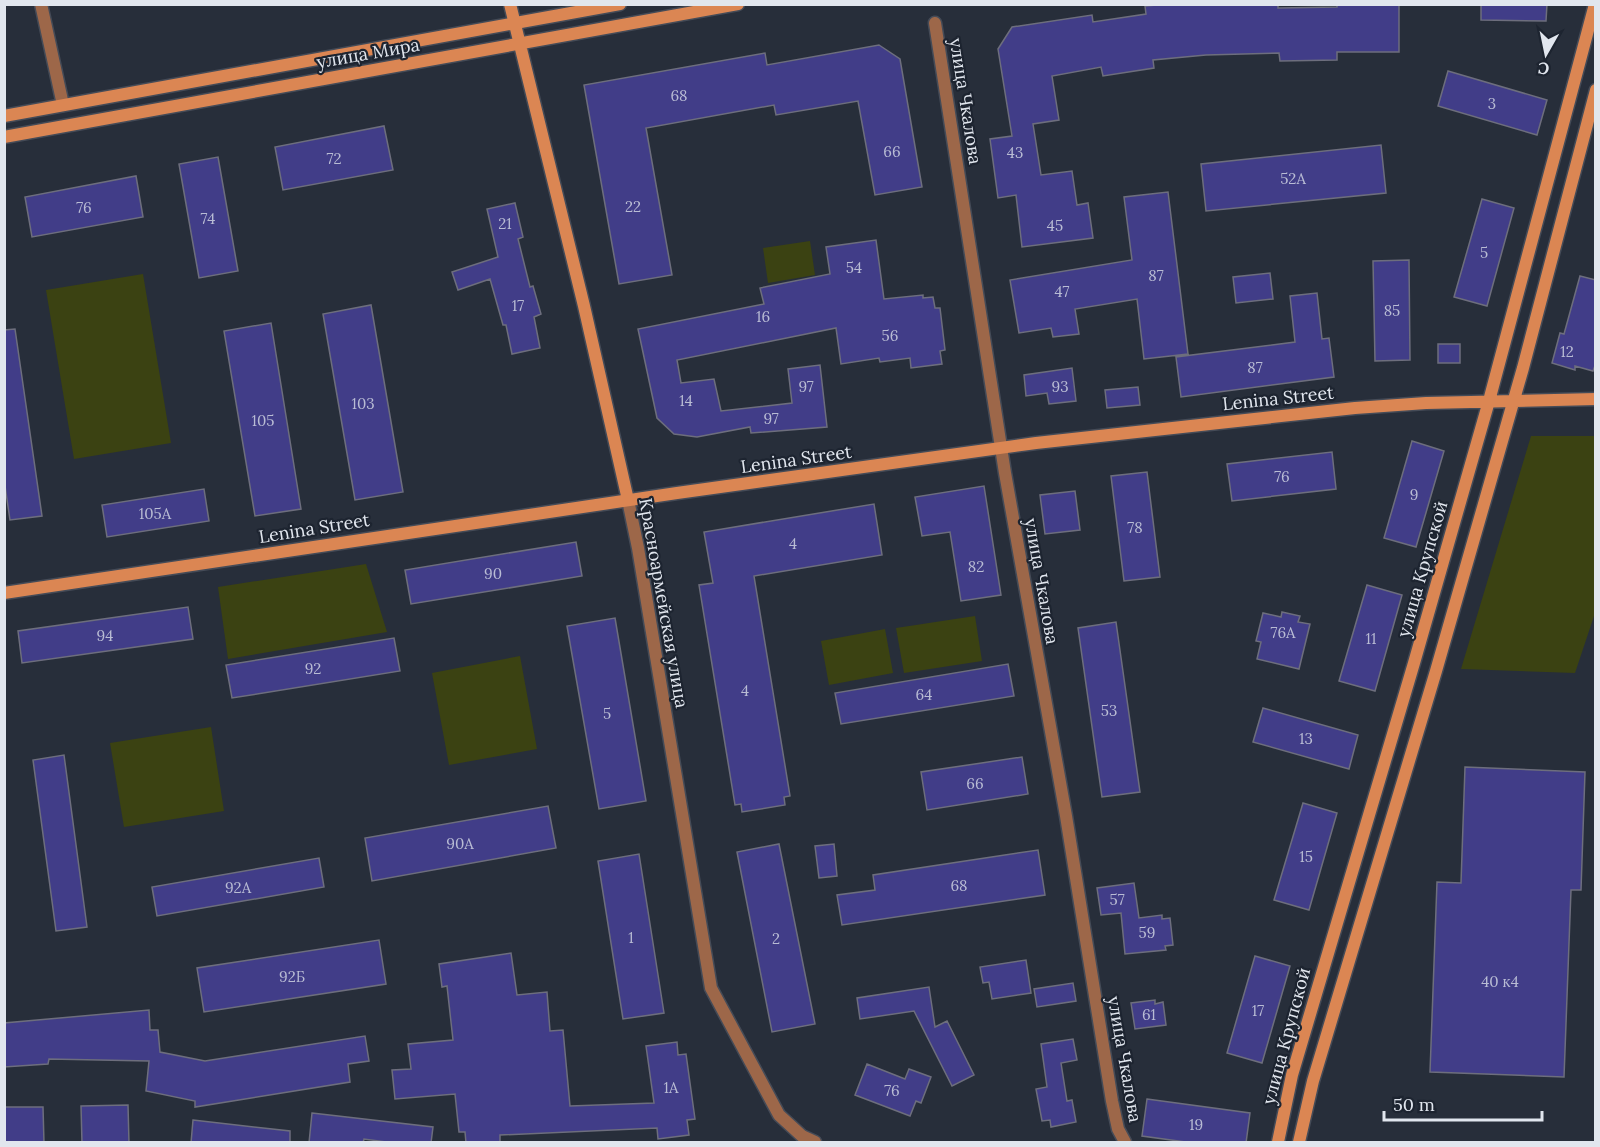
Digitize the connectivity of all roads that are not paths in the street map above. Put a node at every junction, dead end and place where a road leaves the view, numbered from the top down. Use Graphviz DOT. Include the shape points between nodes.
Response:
graph roads {
  1 [pos="41,4"];
  2 [pos="510,4"];
  3 [pos="620,4"];
  4 [pos="738,4"];
  5 [pos="1595,4"];
  6 [pos="935,23"];
  7 [pos="514,24"];
  8 [pos="519,44"];
  9 [pos="1596,90"];
  10 [pos="63,105"];
  11 [pos="4,116"];
  12 [pos="68,126"];
  13 [pos="4,137"];
  14 [pos="1596,399"];
  15 [pos="1489,400"];
  16 [pos="1513,400"];
  17 [pos="1001,449"];
  18 [pos="628,500"];
  19 [pos="4,593"];
  20 [pos="1281,1125"];
  21 [pos="1300,1136"];
  22 [pos="815,1143"];
  23 [pos="1125,1143"];
  24 [pos="1278,1143"];
  1 -- 10 [label="street"];
  2 -- 7 [label="main road"];
  3 -- 7 [label="main road, улица Мира"];
  4 -- 8 [label="main road, улица Мира"];
  5 -- 15 [label="main road, улица Крупской"];
  6 -- 17 [label="street, улица Чкалова"];
  7 -- 8 [label="main road, Красноармейская улица"];
  7 -- 10 [label="main road, улица Мира"];
  8 -- 12 [label="main road, улица Мира"];
  8 -- 18 [label="main road, Красноармейская улица"];
  9 -- 16 [label="main road, улица Крупской"];
  10 -- 11 [label="main road, улица Мира"];
  10 -- 12 [label="main road"];
  12 -- 13 [label="main road, улица Мира"];
  14 -- 16 [label="main road, Lenina Street"];
  15 -- 16 [label="main road, Lenina Street"];
  15 -- 17 [label="main road, Lenina Street" via="1355,408"];
  15 -- 20 [label="main road, улица Крупской"];
  16 -- 21 [label="main road, улица Крупской"];
  17 -- 18 [label="main road, Lenina Street"];
  17 -- 23 [label="street, улица Чкалова" via="1112,1101"];
  18 -- 19 [label="main road, Lenina Street"];
  18 -- 22 [label="street, Красноармейская улица" via="708,977 721,1009 779,1114"];
  20 -- 21 [label="main road"];
  20 -- 24 [label="main road, улица Крупской"];
}
